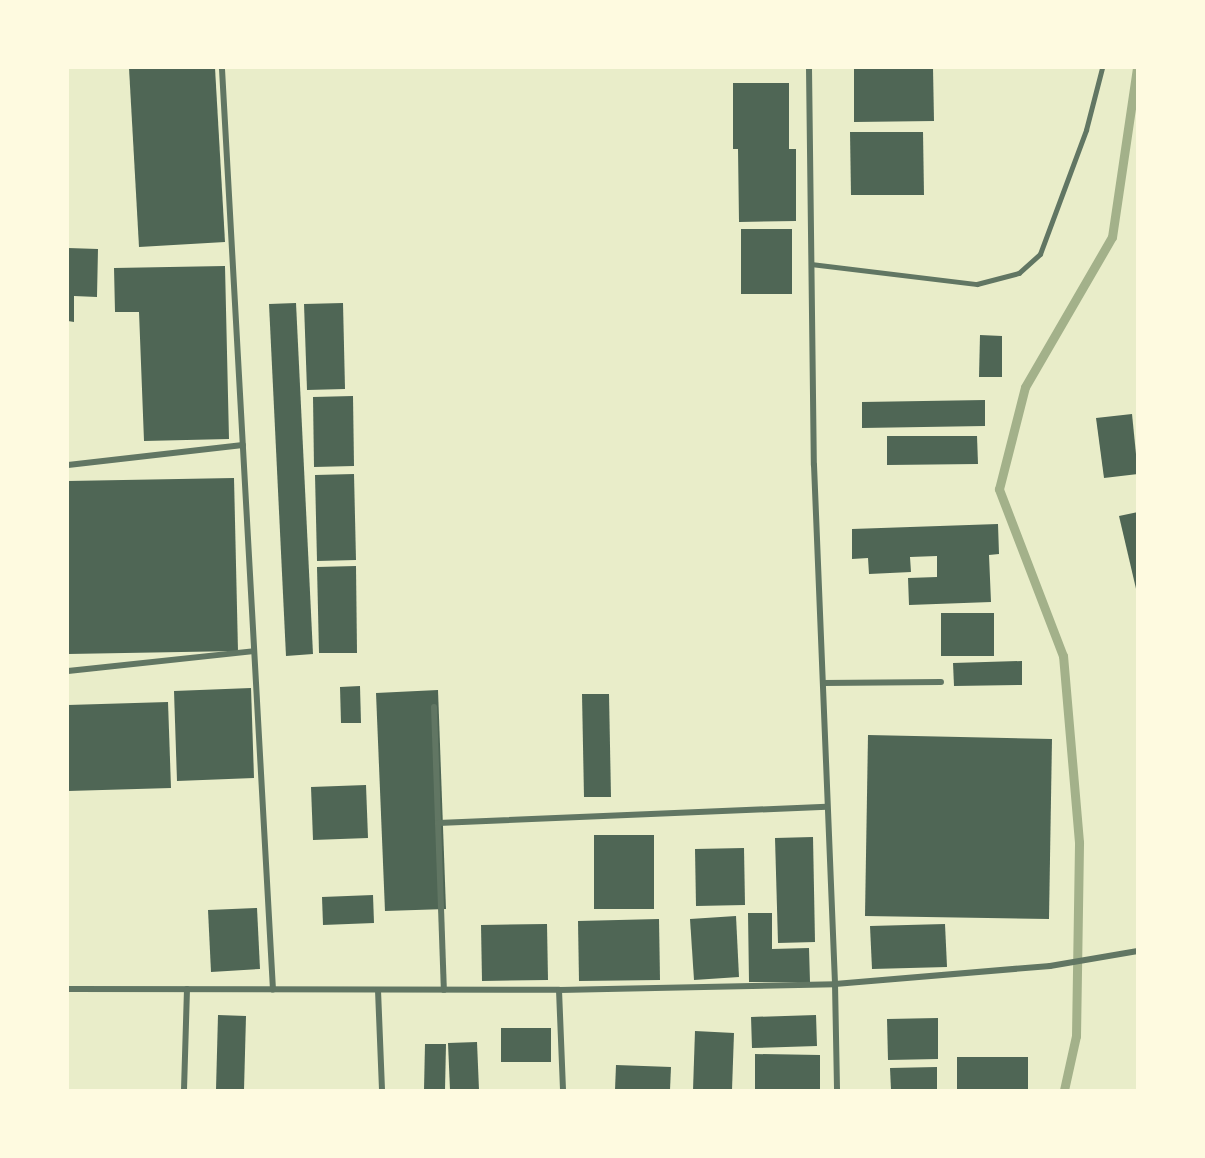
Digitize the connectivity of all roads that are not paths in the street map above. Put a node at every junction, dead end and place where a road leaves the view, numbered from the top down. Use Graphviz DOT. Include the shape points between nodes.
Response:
graph roads {
  1 [pos="809,68"];
  2 [pos="1102,68"];
  3 [pos="222,69"];
  4 [pos="811,264"];
  5 [pos="243,445"];
  6 [pos="68,465"];
  7 [pos="254,651"];
  8 [pos="68,671"];
  9 [pos="823,682"];
  10 [pos="941,682"];
  11 [pos="434,707"];
  12 [pos="827,807"];
  13 [pos="438,823"];
  14 [pos="1137,951"];
  15 [pos="835,984"];
  16 [pos="68,989"];
  17 [pos="187,989"];
  18 [pos="273,990"];
  19 [pos="378,990"];
  20 [pos="444,990"];
  21 [pos="559,990"];
  22 [pos="184,1090"];
  23 [pos="382,1090"];
  24 [pos="563,1090"];
  25 [pos="837,1090"];
  1 -- 4 [label="street"];
  2 -- 4 [label="lane" via="1086,130 1040,254 1018,273 977,284"];
  3 -- 5 [label="street"];
  4 -- 9 [label="street"];
  5 -- 6 [label="street"];
  5 -- 7 [label="street"];
  7 -- 8 [label="street"];
  7 -- 18 [label="street"];
  9 -- 10 [label="street"];
  9 -- 12 [label="street"];
  11 -- 13 [label="street"];
  12 -- 13 [label="street"];
  12 -- 15 [label="street"];
  13 -- 20 [label="street"];
  14 -- 15 [label="street" via="1050,966"];
  15 -- 21 [label="street"];
  15 -- 25 [label="street"];
  16 -- 17 [label="street"];
  17 -- 18 [label="street"];
  17 -- 22 [label="street"];
  18 -- 19 [label="street"];
  19 -- 20 [label="street"];
  19 -- 23 [label="street"];
  20 -- 21 [label="street"];
  21 -- 24 [label="street"];
}
